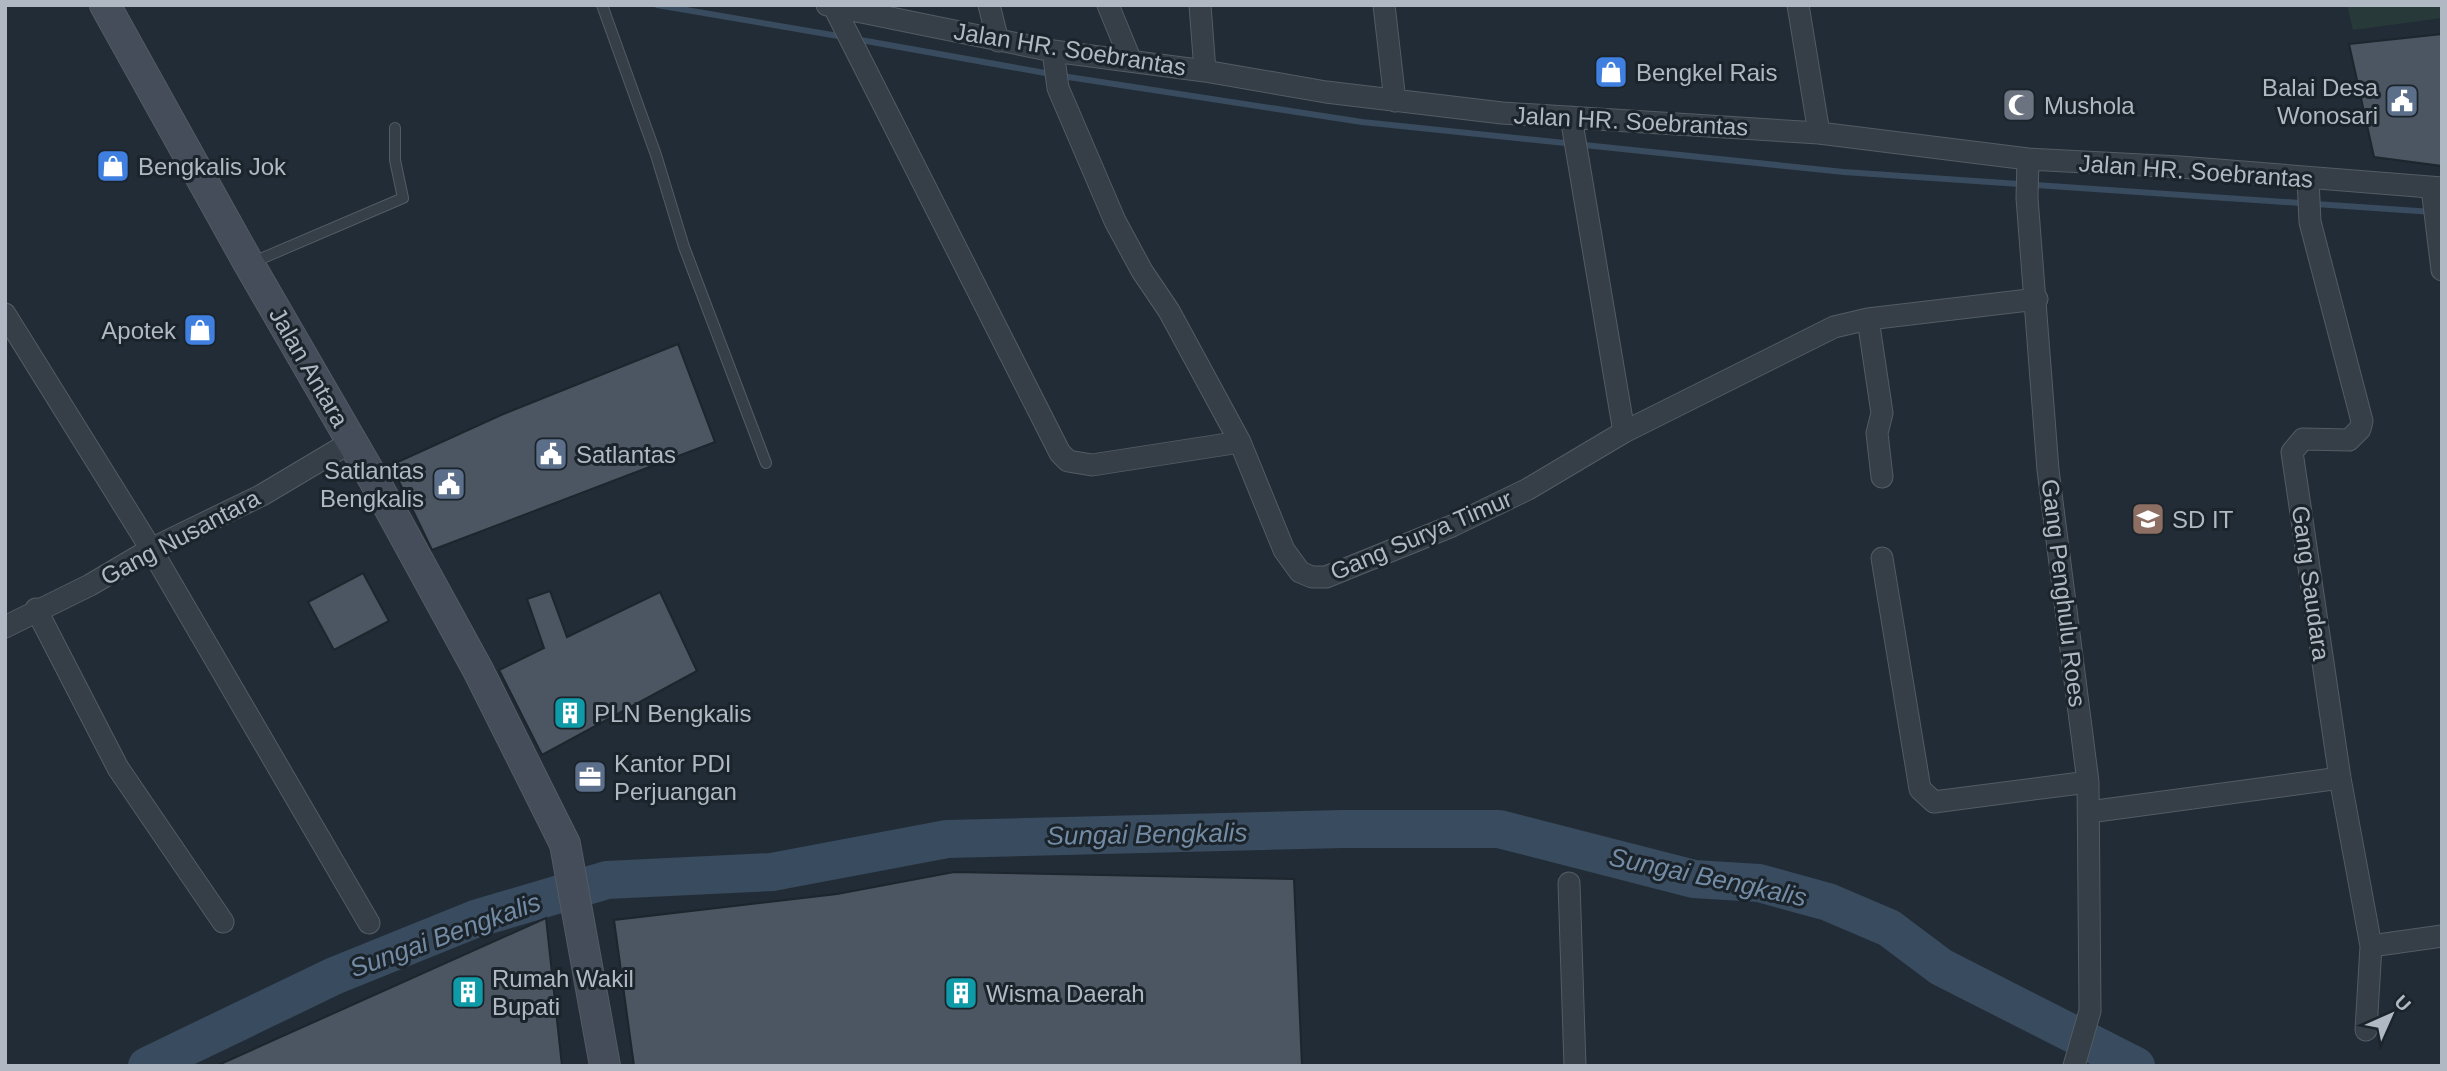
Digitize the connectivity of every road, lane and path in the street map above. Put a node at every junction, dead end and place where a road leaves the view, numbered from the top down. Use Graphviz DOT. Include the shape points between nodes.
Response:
graph roads {
  1 [pos="105,5"];
  2 [pos="602,5"];
  3 [pos="989,5"];
  4 [pos="1108,5"];
  5 [pos="1200,5"];
  6 [pos="1384,5"];
  7 [pos="1798,5"];
  8 [pos="831,6"];
  9 [pos="998,41"];
  10 [pos="1054,57"];
  11 [pos="1131,61"];
  12 [pos="1205,71"];
  13 [pos="1395,101"];
  14 [pos="1571,117"];
  15 [pos="395,128"];
  16 [pos="1819,132"];
  17 [pos="2027,167"];
  18 [pos="2308,188"];
  19 [pos="2435,193"];
  20 [pos="249,264"];
  21 [pos="2442,270"];
  22 [pos="2037,299"];
  23 [pos="5,314"];
  24 [pos="1868,319"];
  25 [pos="1623,432"];
  26 [pos="351,442"];
  27 [pos="1240,442"];
  28 [pos="766,463"];
  29 [pos="1882,477"];
  30 [pos="150,549"];
  31 [pos="1882,558"];
  32 [pos="36,609"];
  33 [pos="5,627"];
  34 [pos="2340,778"];
  35 [pos="2088,782"];
  36 [pos="2089,812"];
  37 [pos="1569,884"];
  38 [pos="223,922"];
  39 [pos="369,923"];
  40 [pos="2442,936"];
  41 [pos="2371,946"];
  42 [pos="2366,1030"];
  43 [pos="605,1066"];
  44 [pos="1575,1066"];
  45 [pos="2074,1066"];
  1 -- 20 [label="street, Jalan Antara"];
  2 -- 28 [label="lane" via="684,247"];
  3 -- 9 [label="street"];
  4 -- 11 [label="street"];
  5 -- 12 [label="street"];
  6 -- 13 [label="street"];
  7 -- 16 [label="street"];
  8 -- 9 [label="street, Jalan HR. Soebrantas"];
  8 -- 27 [label="street" via="1060,453 1068,461 1092,465"];
  9 -- 10 [label="street, Jalan HR. Soebrantas"];
  10 -- 11 [label="street, Jalan HR. Soebrantas"];
  10 -- 27 [label="street, Gang Surya Timur" via="1058,88 1115,221"];
  11 -- 12 [label="street, Jalan HR. Soebrantas"];
  12 -- 13 [label="street, Jalan HR. Soebrantas"];
  13 -- 14 [label="street, Jalan HR. Soebrantas"];
  14 -- 16 [label="street, Jalan HR. Soebrantas"];
  14 -- 25 [label="street"];
  15 -- 20 [label="lane" via="395,160 403,198"];
  16 -- 17 [label="street, Jalan HR. Soebrantas"];
  17 -- 18 [label="street, Jalan HR. Soebrantas" via="2180,167"];
  17 -- 22 [label="street, Gang Penghulu Roes"];
  18 -- 19 [label="street, Jalan HR. Soebrantas"];
  18 -- 34 [label="street, Gang Saudara" via="2310,222 2362,421 2349,440 2303,439 2292,452"];
  19 -- 21 [label="street" via="2434,224"];
  20 -- 26 [label="street, Jalan Antara"];
  22 -- 24 [label="street, Gang Surya Timur"];
  22 -- 35 [label="street, Gang Penghulu Roes" via="2048,470"];
  23 -- 30 [label="street"];
  24 -- 25 [label="street, Gang Surya Timur" via="1834,327"];
  24 -- 29 [label="street" via="1882,414 1877,433"];
  25 -- 27 [label="street, Gang Surya Timur" via="1528,489 1452,526 1326,577 1300,572 1291,561"];
  26 -- 30 [label="street, Gang Nusantara" via="262,495"];
  26 -- 43 [label="street, Jalan Antara" via="478,670 565,844"];
  30 -- 32 [label="street, Gang Nusantara" via="90,585"];
  30 -- 39 [label="street"];
  31 -- 35 [label="street" via="1924,795 1934,802"];
  32 -- 33 [label="street, Gang Nusantara"];
  32 -- 38 [label="street" via="118,768"];
  34 -- 36 [label="street"];
  34 -- 41 [label="street"];
  35 -- 36 [label="street, Gang Penghulu Roes"];
  36 -- 45 [label="street, Gang Penghulu Roes" via="2090,1012"];
  37 -- 44 [label="street"];
  40 -- 41 [label="street"];
  41 -- 42 [label="street"];
}
